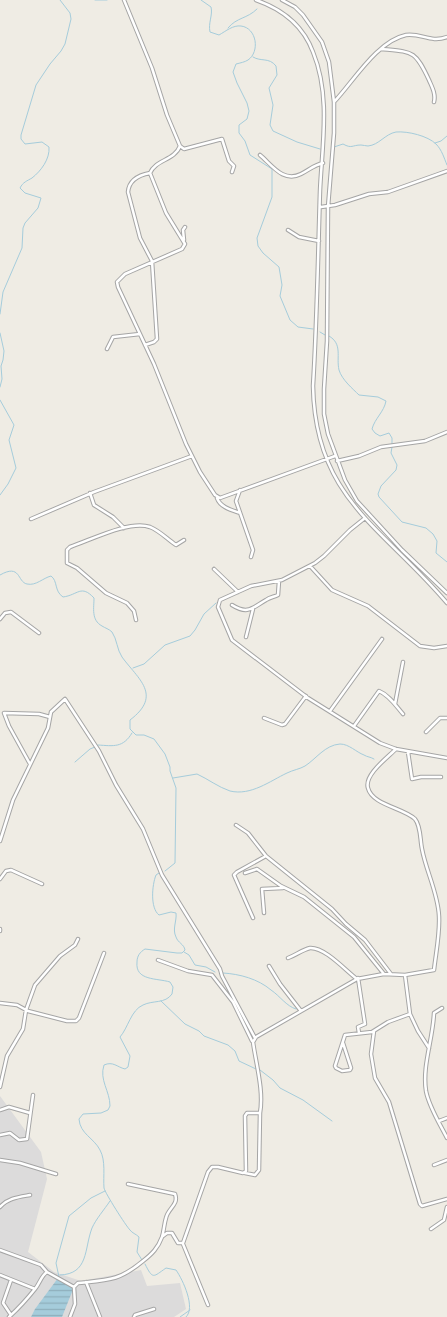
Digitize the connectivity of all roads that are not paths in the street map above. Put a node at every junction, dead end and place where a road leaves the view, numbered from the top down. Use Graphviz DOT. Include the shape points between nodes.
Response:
graph roads {
  1 [pos="124,0"];
  2 [pos="256,0"];
  3 [pos="282,0"];
  4 [pos="447,37"];
  5 [pos="381,50"];
  6 [pos="334,102"];
  7 [pos="434,102"];
  8 [pos="180,146"];
  9 [pos="260,155"];
  10 [pos="323,163"];
  11 [pos="447,171"];
  12 [pos="150,172"];
  13 [pos="232,172"];
  14 [pos="321,207"];
  15 [pos="328,207"];
  16 [pos="185,227"];
  17 [pos="288,230"];
  18 [pos="319,241"];
  19 [pos="184,242"];
  20 [pos="152,261"];
  21 [pos="140,334"];
  22 [pos="145,345"];
  23 [pos="106,349"];
  24 [pos="447,432"];
  25 [pos="192,456"];
  26 [pos="336,456"];
  27 [pos="326,459"];
  28 [pos="337,461"];
  29 [pos="240,490"];
  30 [pos="90,493"];
  31 [pos="217,498"];
  32 [pos="240,513"];
  33 [pos="364,518"];
  34 [pos="31,519"];
  35 [pos="124,528"];
  36 [pos="184,540"];
  37 [pos="251,557"];
  38 [pos="310,566"];
  39 [pos="214,569"];
  40 [pos="279,581"];
  41 [pos="238,592"];
  42 [pos="447,593"];
  43 [pos="447,603"];
  44 [pos="232,605"];
  45 [pos="252,609"];
  46 [pos="0,619"];
  47 [pos="136,620"];
  48 [pos="39,633"];
  49 [pos="246,637"];
  50 [pos="382,639"];
  51 [pos="447,646"];
  52 [pos="403,662"];
  53 [pos="306,696"];
  54 [pos="395,704"];
  55 [pos="330,711"];
  56 [pos="403,714"];
  57 [pos="50,717"];
  58 [pos="264,718"];
  59 [pos="447,718"];
  60 [pos="354,726"];
  61 [pos="426,732"];
  62 [pos="396,749"];
  63 [pos="408,752"];
  64 [pos="447,758"];
  65 [pos="30,764"];
  66 [pos="441,778"];
  67 [pos="236,825"];
  68 [pos="0,841"];
  69 [pos="266,856"];
  70 [pos="245,873"];
  71 [pos="0,879"];
  72 [pos="42,884"];
  73 [pos="284,888"];
  74 [pos="264,913"];
  75 [pos="253,918"];
  76 [pos="78,939"];
  77 [pos="104,953"];
  78 [pos="288,958"];
  79 [pos="158,960"];
  80 [pos="269,966"];
  81 [pos="384,974"];
  82 [pos="391,975"];
  83 [pos="405,975"];
  84 [pos="358,979"];
  85 [pos="0,1003"];
  86 [pos="442,1008"];
  87 [pos="26,1010"];
  88 [pos="301,1011"];
  89 [pos="410,1014"];
  90 [pos="374,1031"];
  91 [pos="359,1033"];
  92 [pos="255,1038"];
  93 [pos="253,1042"];
  94 [pos="344,1043"];
  95 [pos="430,1050"];
  96 [pos="0,1087"];
  97 [pos="33,1095"];
  98 [pos="0,1110"];
  99 [pos="30,1113"];
  100 [pos="260,1113"];
  101 [pos="447,1118"];
  102 [pos="439,1121"];
  103 [pos="0,1135"];
  104 [pos="447,1138"];
  105 [pos="0,1160"];
  106 [pos="447,1160"];
  107 [pos="434,1165"];
  108 [pos="245,1173"];
  109 [pos="56,1174"];
  110 [pos="128,1184"];
  111 [pos="30,1195"];
  112 [pos="447,1199"];
  113 [pos="0,1207"];
  114 [pos="447,1207"];
  115 [pos="430,1229"];
  116 [pos="163,1236"];
  117 [pos="183,1243"];
  118 [pos="0,1250"];
  119 [pos="47,1272"];
  120 [pos="0,1275"];
  121 [pos="11,1280"];
  122 [pos="86,1282"];
  123 [pos="74,1287"];
  124 [pos="35,1289"];
  125 [pos="208,1305"];
  126 [pos="154,1309"];
  127 [pos="10,1316"];
  128 [pos="70,1317"];
  129 [pos="100,1317"];
  130 [pos="134,1317"];
  1 -- 8 [label="street"];
  2 -- 10 [label="street" via="290,18 307,38 313,51 323,89"];
  3 -- 6 [label="street" via="303,16 322,42 329,62"];
  4 -- 5 [label="street" via="435,40 415,34 402,36"];
  5 -- 6 [label="street"];
  5 -- 7 [label="street" via="409,52 419,60 434,94"];
  6 -- 15 [label="street"];
  8 -- 12 [label="street" via="178,152 152,167"];
  8 -- 13 [label="street" via="184,149 222,139 234,166"];
  9 -- 10 [label="street" via="286,176 299,175"];
  10 -- 14 [label="street"];
  11 -- 15 [label="street" via="403,188 369,194"];
  12 -- 19 [label="street" via="166,213"];
  12 -- 20 [label="street" via="134,180 128,192 140,238"];
  14 -- 15 [label="street"];
  14 -- 18 [label="street"];
  15 -- 26 [label="street" via="323,401"];
  16 -- 19 [label="street"];
  17 -- 18 [label="street" via="299,237"];
  18 -- 27 [label="street" via="313,400"];
  19 -- 20 [label="street" via="182,249"];
  20 -- 21 [label="street" via="125,274 117,282"];
  20 -- 22 [label="street" via="157,339"];
  21 -- 22 [label="street"];
  21 -- 23 [label="street" via="113,337"];
  22 -- 25 [label="street"];
  24 -- 28 [label="street" via="425,441 382,447"];
  25 -- 30 [label="street"];
  25 -- 31 [label="street"];
  26 -- 27 [label="street"];
  26 -- 28 [label="street"];
  27 -- 29 [label="street"];
  27 -- 33 [label="street" via="345,494"];
  28 -- 42 [label="street" via="356,500"];
  29 -- 31 [label="street"];
  29 -- 32 [label="street" via="236,501"];
  30 -- 34 [label="street"];
  30 -- 35 [label="street" via="94,505"];
  31 -- 32 [label="street" via="228,509"];
  32 -- 37 [label="street" via="253,550"];
  33 -- 38 [label="street"];
  33 -- 43 [label="street"];
  35 -- 36 [label="street" via="142,525 176,545"];
  35 -- 47 [label="street" via="70,547 66,560 106,593 127,603"];
  38 -- 40 [label="street"];
  38 -- 51 [label="street" via="332,590 368,606 420,646"];
  39 -- 41 [label="street"];
  40 -- 41 [label="street" via="250,586"];
  40 -- 45 [label="street" via="278,595"];
  41 -- 53 [label="street" via="222,598 218,605 229,637"];
  44 -- 45 [label="street" via="240,610"];
  45 -- 49 [label="street"];
  46 -- 48 [label="street" via="11,612"];
  50 -- 55 [label="street"];
  52 -- 54 [label="street"];
  53 -- 55 [label="street"];
  53 -- 58 [label="street" via="285,724"];
  54 -- 56 [label="street"];
  54 -- 60 [label="street" via="378,692"];
  55 -- 60 [label="street"];
  57 -- 65 [label="street"];
  57 -- 65 [label="street" via="4,713"];
  57 -- 92 [label="street" via="52,709 65,699 100,751 143,829 162,875 220,969"];
  59 -- 61 [label="street" via="440,718"];
  60 -- 62 [label="street"];
  62 -- 63 [label="street"];
  62 -- 83 [label="street" via="371,775 368,790 376,799 416,821 439,918 434,970"];
  63 -- 64 [label="street"];
  63 -- 66 [label="street" via="412,779"];
  65 -- 68 [label="street"];
  67 -- 69 [label="street" via="248,833"];
  69 -- 75 [label="street" via="234,875"];
  69 -- 82 [label="street" via="365,940"];
  70 -- 73 [label="street" via="255,869"];
  71 -- 72 [label="street" via="11,870"];
  73 -- 74 [label="street" via="262,889"];
  73 -- 81 [label="street" via="304,897 354,937"];
  76 -- 87 [label="street" via="37,981"];
  77 -- 87 [label="street" via="76,1022"];
  78 -- 84 [label="street" via="315,948"];
  79 -- 93 [label="street" via="188,971 212,975 233,1002"];
  80 -- 88 [label="street"];
  81 -- 82 [label="street"];
  81 -- 84 [label="street"];
  82 -- 83 [label="street"];
  83 -- 89 [label="street"];
  84 -- 88 [label="street"];
  84 -- 91 [label="street" via="365,1024 358,1027"];
  85 -- 87 [label="street"];
  86 -- 95 [label="street" via="434,1013"];
  87 -- 96 [label="street" via="23,1029 7,1056"];
  88 -- 92 [label="street"];
  89 -- 90 [label="street"];
  89 -- 95 [label="street"];
  90 -- 91 [label="street"];
  90 -- 112 [label="street" via="371,1054 374,1074 389,1102 420,1204"];
  91 -- 94 [label="street" via="345,1035"];
  92 -- 93 [label="street"];
  93 -- 100 [label="street"];
  94 -- 94 [label="street" via="351,1068 344,1071 335,1066"];
  95 -- 102 [label="street" via="426,1089"];
  97 -- 99 [label="street"];
  98 -- 99 [label="street" via="9,1107"];
  99 -- 103 [label="street" via="27,1139 19,1140 10,1133"];
  100 -- 108 [label="street" via="247,1113 245,1116"];
  100 -- 108 [label="street" via="260,1170 255,1175"];
  101 -- 102 [label="street"];
  102 -- 104 [label="street"];
  105 -- 109 [label="street"];
  106 -- 107 [label="street"];
  108 -- 117 [label="street" via="218,1167 210,1169"];
  110 -- 116 [label="street" via="175,1194 176,1202 166,1215"];
  111 -- 113 [label="street" via="13,1198"];
  114 -- 115 [label="street" via="444,1220"];
  116 -- 117 [label="street" via="172,1233 178,1242"];
  116 -- 122 [label="street" via="153,1254 133,1270 110,1280"];
  117 -- 125 [label="street"];
  118 -- 119 [label="street" via="41,1265"];
  119 -- 123 [label="street"];
  119 -- 124 [label="street"];
  120 -- 121 [label="street"];
  121 -- 124 [label="street"];
  121 -- 127 [label="street" via="3,1303"];
  122 -- 123 [label="street"];
  122 -- 129 [label="street"];
  123 -- 128 [label="street" via="75,1304"];
  124 -- 127 [label="street"];
  126 -- 130 [label="street"];
}
